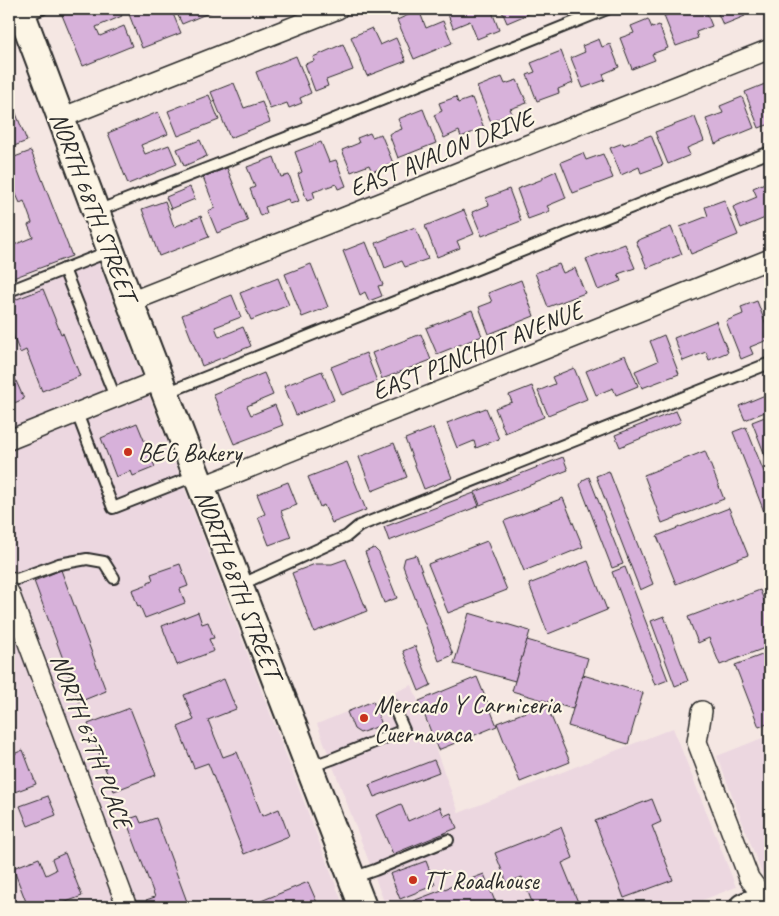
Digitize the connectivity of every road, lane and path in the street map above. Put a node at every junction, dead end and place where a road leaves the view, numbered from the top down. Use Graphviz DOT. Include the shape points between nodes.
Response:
graph roads {
  1 [pos="338,9"];
  2 [pos="607,9"];
  3 [pos="28,11"];
  4 [pos="770,49"];
  5 [pos="61,118"];
  6 [pos="770,152"];
  7 [pos="96,211"];
  8 [pos="111,250"];
  9 [pos="770,259"];
  10 [pos="64,269"];
  11 [pos="9,291"];
  12 [pos="130,302"];
  13 [pos="770,363"];
  14 [pos="163,386"];
  15 [pos="115,398"];
  16 [pos="77,413"];
  17 [pos="9,440"];
  18 [pos="199,481"];
  19 [pos="9,577"];
  20 [pos="114,578"];
  21 [pos="239,586"];
  22 [pos="9,592"];
  23 [pos="393,705"];
  24 [pos="702,711"];
  25 [pos="309,767"];
  26 [pos="448,840"];
  27 [pos="352,878"];
  28 [pos="762,902"];
  29 [pos="128,907"];
  30 [pos="363,907"];
  1 -- 5 [label="street"];
  2 -- 7 [label="lane"];
  3 -- 5 [label="main road, NORTH 68TH STREET"];
  4 -- 12 [label="street, EAST AVALON DRIVE"];
  5 -- 7 [label="main road, NORTH 68TH STREET"];
  6 -- 14 [label="lane"];
  7 -- 8 [label="main road, NORTH 68TH STREET"];
  8 -- 10 [label="lane"];
  8 -- 12 [label="main road, NORTH 68TH STREET"];
  9 -- 18 [label="street, EAST PINCHOT AVENUE"];
  10 -- 11 [label="lane"];
  10 -- 15 [label="lane"];
  12 -- 14 [label="main road, NORTH 68TH STREET"];
  13 -- 21 [label="lane" via="359,526 347,536"];
  14 -- 15 [label="street"];
  14 -- 18 [label="main road, NORTH 68TH STREET"];
  15 -- 16 [label="street"];
  16 -- 17 [label="street"];
  16 -- 18 [label="lane" via="113,508"];
  18 -- 21 [label="main road, NORTH 68TH STREET"];
  19 -- 20 [label="lane" via="17,579 88,558 104,562"];
  21 -- 25 [label="main road, NORTH 68TH STREET"];
  22 -- 29 [label="street, NORTH 67TH PLACE"];
  23 -- 25 [label="lane" via="404,730"];
  24 -- 28 [label="street" via="697,742 749,878"];
  25 -- 27 [label="main road, NORTH 68TH STREET"];
  26 -- 27 [label="lane"];
  27 -- 30 [label="main road, NORTH 68TH STREET"];
}
